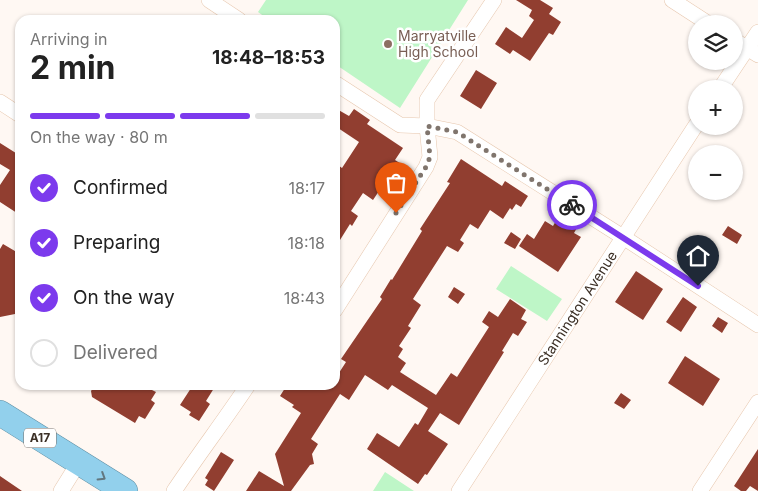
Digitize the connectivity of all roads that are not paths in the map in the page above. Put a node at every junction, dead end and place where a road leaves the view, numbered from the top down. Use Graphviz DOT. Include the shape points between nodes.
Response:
graph roads {
  1 [pos="209,0"];
  2 [pos="494,0"];
  3 [pos="672,0"];
  4 [pos="232,15"];
  5 [pos="694,15"];
  6 [pos="758,32"];
  7 [pos="752,52"];
  8 [pos="728,80"];
  9 [pos="340,86"];
  10 [pos="0,102"];
  11 [pos="15,112"];
  12 [pos="427,126"];
  13 [pos="689,135"];
  14 [pos="623,237"];
  15 [pos="340,302"];
  16 [pos="758,326"];
  17 [pos="245,390"];
  18 [pos="758,402"];
  19 [pos="0,413"];
  20 [pos="0,431"];
  21 [pos="70,477"];
  22 [pos="94,491"];
  23 [pos="125,491"];
  24 [pos="174,491"];
  25 [pos="459,491"];
  26 [pos="700,491"];
  1 -- 4 [label="street"];
  2 -- 12 [label="street" via="427,100"];
  3 -- 5 [label="street"];
  6 -- 7 [label="street"];
  7 -- 8 [label="street"];
  9 -- 12 [label="street" via="400,125"];
  10 -- 11 [label="street"];
  12 -- 14 [label="street" via="457,132"];
  12 -- 15 [label="street" via="430,157 426,167"];
  13 -- 14 [label="street, Stannington Avenue"];
  14 -- 16 [label="street"];
  14 -- 25 [label="street, Stannington Avenue"];
  17 -- 24 [label="street"];
  18 -- 26 [label="street"];
  19 -- 21 [label="highway, A17"];
  20 -- 21 [label="highway, A17"];
  21 -- 22 [label="highway, A17"];
  21 -- 23 [label="highway, A17, one-way"];
}
